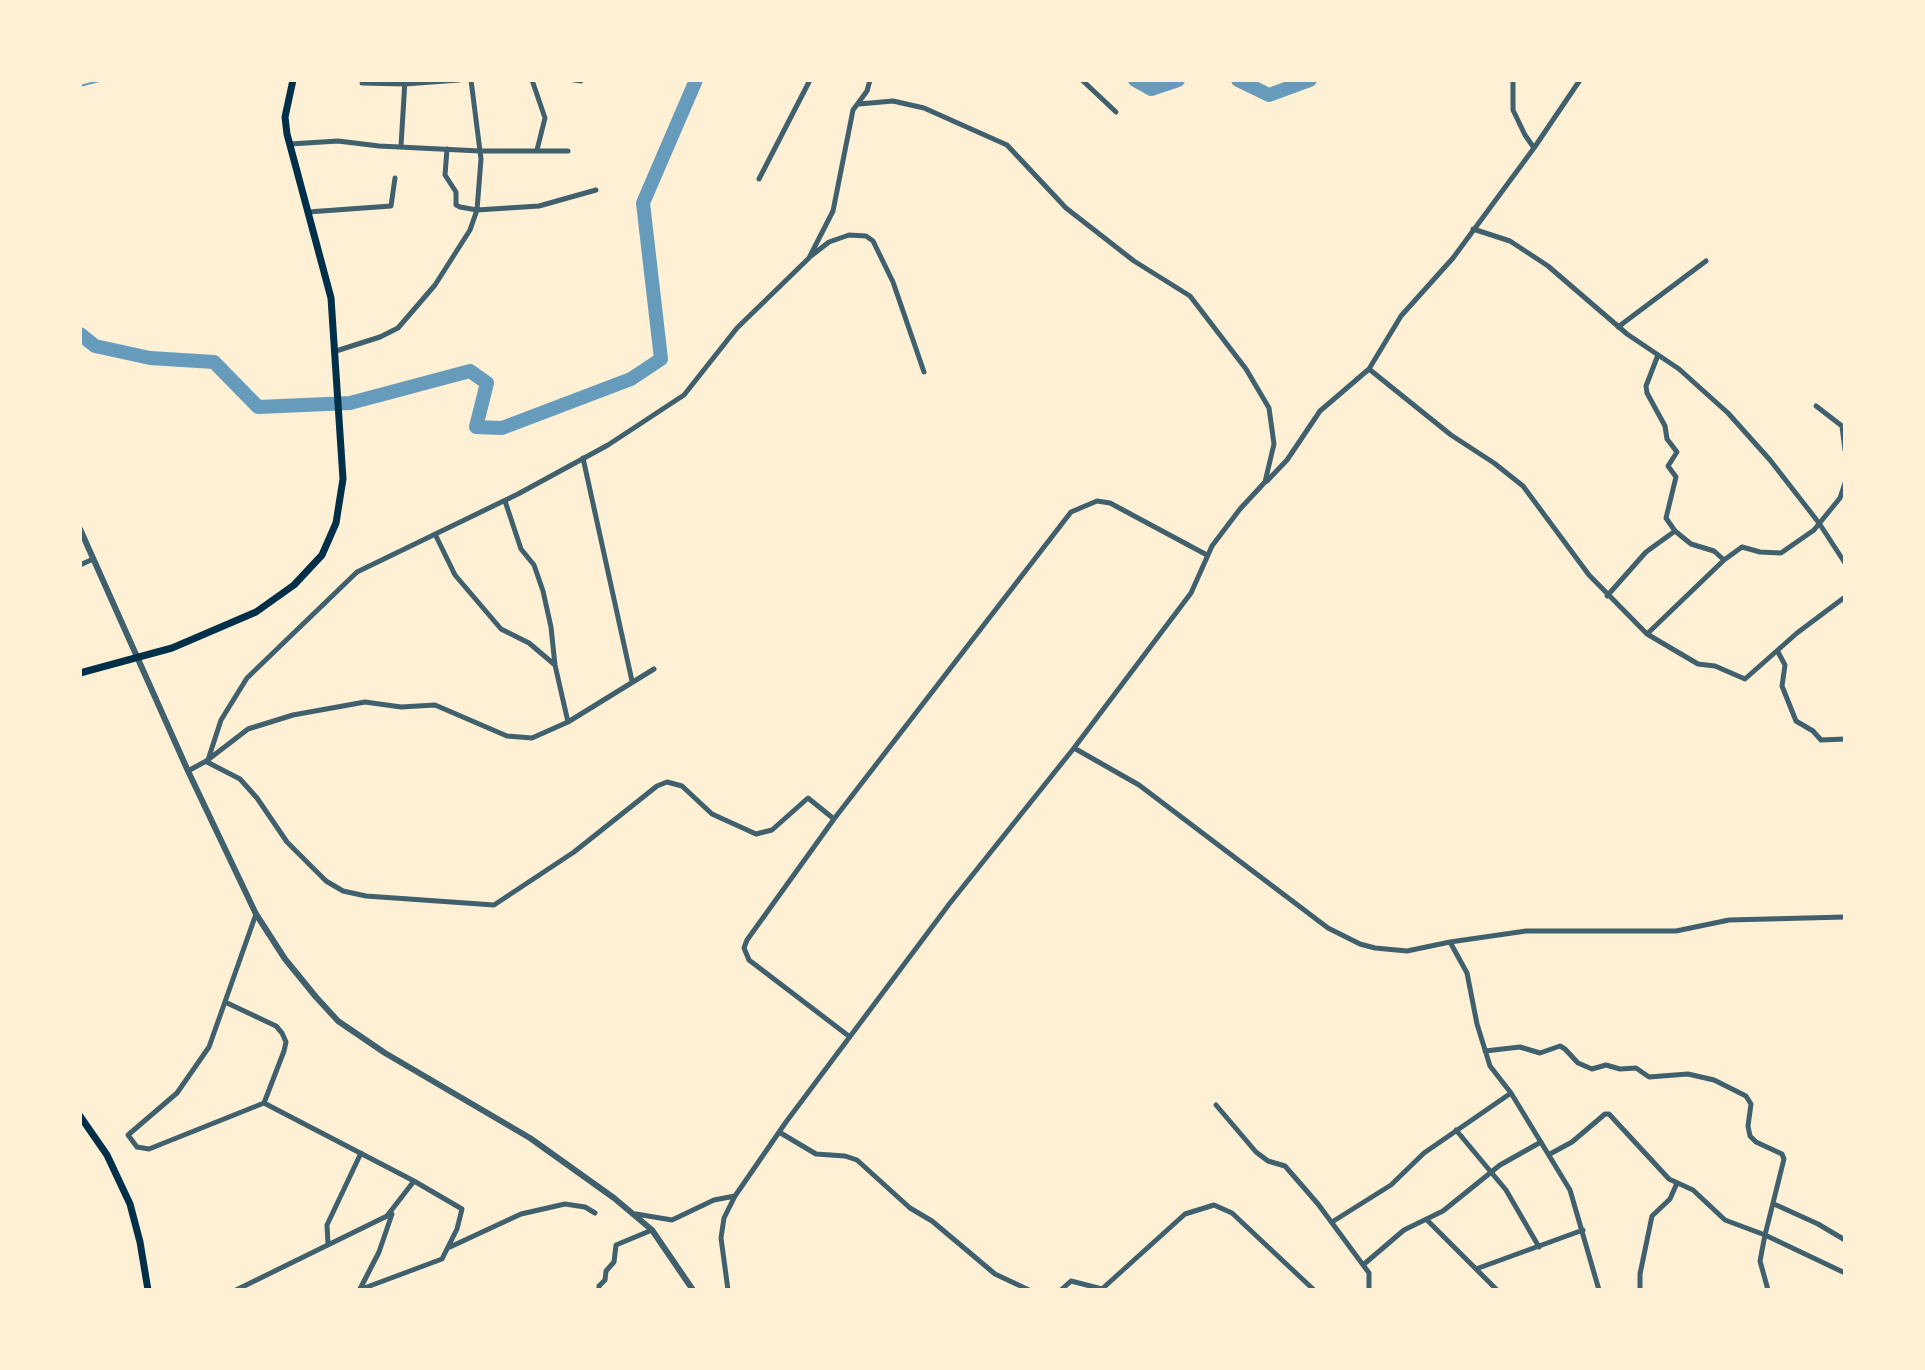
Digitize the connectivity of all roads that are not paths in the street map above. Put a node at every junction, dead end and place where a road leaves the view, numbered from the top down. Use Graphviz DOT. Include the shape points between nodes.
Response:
graph roads {
  1 [pos="293,80"];
  2 [pos="459,80"];
  3 [pos="471,80"];
  4 [pos="532,80"];
  5 [pos="574,80"];
  6 [pos="810,80"];
  7 [pos="870,80"];
  8 [pos="1082,80"];
  9 [pos="1513,80"];
  10 [pos="1580,80"];
  11 [pos="581,81"];
  12 [pos="405,82"];
  13 [pos="362,83"];
  14 [pos="857,104"];
  15 [pos="1116,112"];
  16 [pos="290,144"];
  17 [pos="401,146"];
  18 [pos="1534,148"];
  19 [pos="447,149"];
  20 [pos="537,150"];
  21 [pos="480,151"];
  22 [pos="568,151"];
  23 [pos="395,178"];
  24 [pos="759,179"];
  25 [pos="596,190"];
  26 [pos="477,210"];
  27 [pos="308,212"];
  28 [pos="1473,229"];
  29 [pos="809,258"];
  30 [pos="1706,261"];
  31 [pos="1618,327"];
  32 [pos="336,351"];
  33 [pos="1658,355"];
  34 [pos="1369,369"];
  35 [pos="924,372"];
  36 [pos="1816,406"];
  37 [pos="1845,450"];
  38 [pos="583,458"];
  39 [pos="1265,482"];
  40 [pos="1845,483"];
  41 [pos="505,501"];
  42 [pos="1819,523"];
  43 [pos="80,529"];
  44 [pos="1675,531"];
  45 [pos="435,534"];
  46 [pos="1207,555"];
  47 [pos="93,559"];
  48 [pos="1724,560"];
  49 [pos="1845,563"];
  50 [pos="80,565"];
  51 [pos="1607,596"];
  52 [pos="1845,597"];
  53 [pos="1647,634"];
  54 [pos="1778,652"];
  55 [pos="136,657"];
  56 [pos="555,665"];
  57 [pos="654,669"];
  58 [pos="80,673"];
  59 [pos="632,681"];
  60 [pos="568,722"];
  61 [pos="1845,739"];
  62 [pos="1074,748"];
  63 [pos="207,761"];
  64 [pos="188,771"];
  65 [pos="834,819"];
  66 [pos="256,914"];
  67 [pos="1845,917"];
  68 [pos="1450,942"];
  69 [pos="225,1002"];
  70 [pos="850,1037"];
  71 [pos="1485,1051"];
  72 [pos="1511,1093"];
  73 [pos="264,1103"];
  74 [pos="1216,1105"];
  75 [pos="80,1116"];
  76 [pos="1456,1130"];
  77 [pos="779,1132"];
  78 [pos="1541,1142"];
  79 [pos="361,1153"];
  80 [pos="1550,1154"];
  81 [pos="1491,1172"];
  82 [pos="414,1181"];
  83 [pos="1677,1183"];
  84 [pos="735,1196"];
  85 [pos="1774,1204"];
  86 [pos="393,1211"];
  87 [pos="595,1213"];
  88 [pos="636,1214"];
  89 [pos="1427,1220"];
  90 [pos="1332,1222"];
  91 [pos="652,1230"];
  92 [pos="1583,1230"];
  93 [pos="1765,1235"];
  94 [pos="1845,1240"];
  95 [pos="328,1244"];
  96 [pos="1539,1247"];
  97 [pos="449,1248"];
  98 [pos="1363,1265"];
  99 [pos="1476,1269"];
  100 [pos="1845,1273"];
  101 [pos="148,1290"];
  102 [pos="236,1290"];
  103 [pos="599,1290"];
  104 [pos="693,1290"];
  105 [pos="728,1290"];
  106 [pos="1029,1290"];
  107 [pos="1061,1290"];
  108 [pos="1314,1290"];
  109 [pos="1369,1290"];
  110 [pos="1497,1290"];
  111 [pos="1599,1290"];
  112 [pos="1640,1290"];
  113 [pos="1768,1290"];
  1 -- 16 [label="main road" via="285,117"];
  2 -- 12 [label="street"];
  3 -- 21 [label="street"];
  4 -- 20 [label="street" via="545,118"];
  5 -- 11 [label="street"];
  6 -- 24 [label="street"];
  7 -- 14 [label="street"];
  8 -- 15 [label="street"];
  9 -- 18 [label="street" via="1513,110"];
  10 -- 18 [label="street"];
  12 -- 13 [label="street"];
  12 -- 17 [label="street"];
  14 -- 29 [label="street" via="833,211"];
  14 -- 39 [label="street" via="888,101 917,106 1002,142 1066,208 1190,296 1269,408 1274,444"];
  16 -- 17 [label="street"];
  16 -- 27 [label="main road"];
  17 -- 19 [label="street"];
  18 -- 28 [label="street"];
  19 -- 21 [label="street"];
  19 -- 26 [label="street" via="445,175 457,194 456,205"];
  20 -- 21 [label="street"];
  20 -- 22 [label="street"];
  21 -- 26 [label="street"];
  23 -- 27 [label="street" via="391,206"];
  25 -- 26 [label="street" via="539,206"];
  26 -- 32 [label="street" via="435,285 398,328"];
  27 -- 32 [label="main road" via="331,298"];
  28 -- 31 [label="street" via="1510,241 1548,266"];
  28 -- 34 [label="street" via="1401,316"];
  29 -- 35 [label="street" via="849,235 873,241"];
  29 -- 38 [label="street" via="737,328 676,403"];
  30 -- 31 [label="street"];
  31 -- 33 [label="street"];
  32 -- 55 [label="main road" via="343,479 336,523 322,555 294,585 256,612 172,648"];
  33 -- 42 [label="street" via="1751,436"];
  33 -- 44 [label="street" via="1646,386 1677,452 1668,466 1676,477 1666,516"];
  34 -- 39 [label="street" via="1320,411"];
  34 -- 51 [label="street" via="1523,486"];
  36 -- 37 [label="street" via="1842,426"];
  38 -- 41 [label="street"];
  38 -- 59 [label="street"];
  39 -- 46 [label="street"];
  40 -- 42 [label="street"];
  41 -- 45 [label="street"];
  41 -- 56 [label="street" via="543,591"];
  42 -- 48 [label="street" via="1783,553 1742,547"];
  42 -- 49 [label="street"];
  43 -- 47 [label="street"];
  44 -- 48 [label="street"];
  44 -- 51 [label="street" via="1646,552"];
  45 -- 56 [label="street" via="455,575 501,629"];
  45 -- 63 [label="street" via="357,572 269,655 230,702"];
  46 -- 62 [label="street" via="1191,593"];
  46 -- 65 [label="street" via="1110,503 1097,501 1071,512"];
  47 -- 50 [label="street"];
  47 -- 55 [label="street"];
  48 -- 53 [label="street"];
  51 -- 53 [label="street"];
  52 -- 54 [label="street"];
  53 -- 54 [label="street" via="1698,664 1742,680"];
  54 -- 61 [label="street" via="1784,662 1782,686 1796,721 1821,740"];
  55 -- 58 [label="main road"];
  55 -- 64 [label="street"];
  56 -- 60 [label="street"];
  57 -- 59 [label="street"];
  59 -- 60 [label="street"];
  60 -- 63 [label="street" via="528,739 507,736 435,705 365,702 248,729"];
  62 -- 68 [label="street" via="1139,785 1345,937 1375,948 1407,951"];
  62 -- 70 [label="street"];
  63 -- 64 [label="street"];
  63 -- 65 [label="street" via="240,779 287,842 326,881 366,896 494,905 667,782 682,786 712,814 756,834 772,830 808,798"];
  64 -- 66 [label="street"];
  65 -- 70 [label="street" via="744,948 749,960"];
  66 -- 69 [label="street"];
  66 -- 88 [label="street" via="285,959 338,1021 530,1138"];
  67 -- 68 [label="street" via="1729,920 1676,931 1526,931"];
  68 -- 71 [label="street" via="1467,973"];
  69 -- 73 [label="street" via="276,1026 286,1042"];
  69 -- 73 [label="street" via="213,1040 182,1087 128,1135 137,1147 149,1149"];
  70 -- 77 [label="street"];
  71 -- 72 [label="street"];
  71 -- 85 [label="street" via="1520,1047 1540,1053 1560,1046 1592,1069 1636,1068 1649,1077 1688,1074 1746,1096 1751,1104 1750,1136 1783,1156"];
  72 -- 76 [label="street"];
  72 -- 78 [label="street"];
  73 -- 79 [label="street"];
  74 -- 90 [label="street" via="1263,1158 1291,1172"];
  75 -- 101 [label="main road" via="107,1155 130,1204"];
  76 -- 81 [label="street"];
  76 -- 90 [label="street" via="1391,1185"];
  77 -- 84 [label="street"];
  77 -- 106 [label="street" via="816,1154 857,1160 995,1274"];
  78 -- 80 [label="street"];
  78 -- 81 [label="street"];
  79 -- 82 [label="street"];
  79 -- 95 [label="street" via="327,1225"];
  80 -- 83 [label="street" via="1609,1114"];
  80 -- 92 [label="street" via="1570,1190"];
  81 -- 89 [label="street"];
  81 -- 96 [label="street"];
  82 -- 86 [label="street"];
  82 -- 97 [label="street" via="462,1209"];
  83 -- 93 [label="street" via="1693,1190 1725,1220"];
  83 -- 112 [label="street" via="1670,1199 1652,1216"];
  84 -- 88 [label="street" via="672,1220"];
  84 -- 105 [label="street" via="721,1238"];
  85 -- 93 [label="street"];
  85 -- 94 [label="street"];
  86 -- 95 [label="street"];
  86 -- 97 [label="street" via="359,1290 442,1259"];
  87 -- 97 [label="street" via="565,1204 521,1214"];
  88 -- 91 [label="street"];
  89 -- 98 [label="street" via="1404,1230"];
  89 -- 99 [label="street"];
  90 -- 98 [label="street"];
  91 -- 103 [label="street" via="616,1245 614,1262"];
  91 -- 104 [label="street"];
  92 -- 96 [label="street"];
  92 -- 111 [label="street"];
  93 -- 100 [label="street"];
  93 -- 113 [label="street" via="1760,1261"];
  95 -- 102 [label="street"];
  96 -- 99 [label="street"];
  98 -- 109 [label="street"];
  99 -- 110 [label="street"];
  107 -- 108 [label="street" via="1071,1281 1102,1289 1185,1214 1214,1205 1232,1213"];
}
